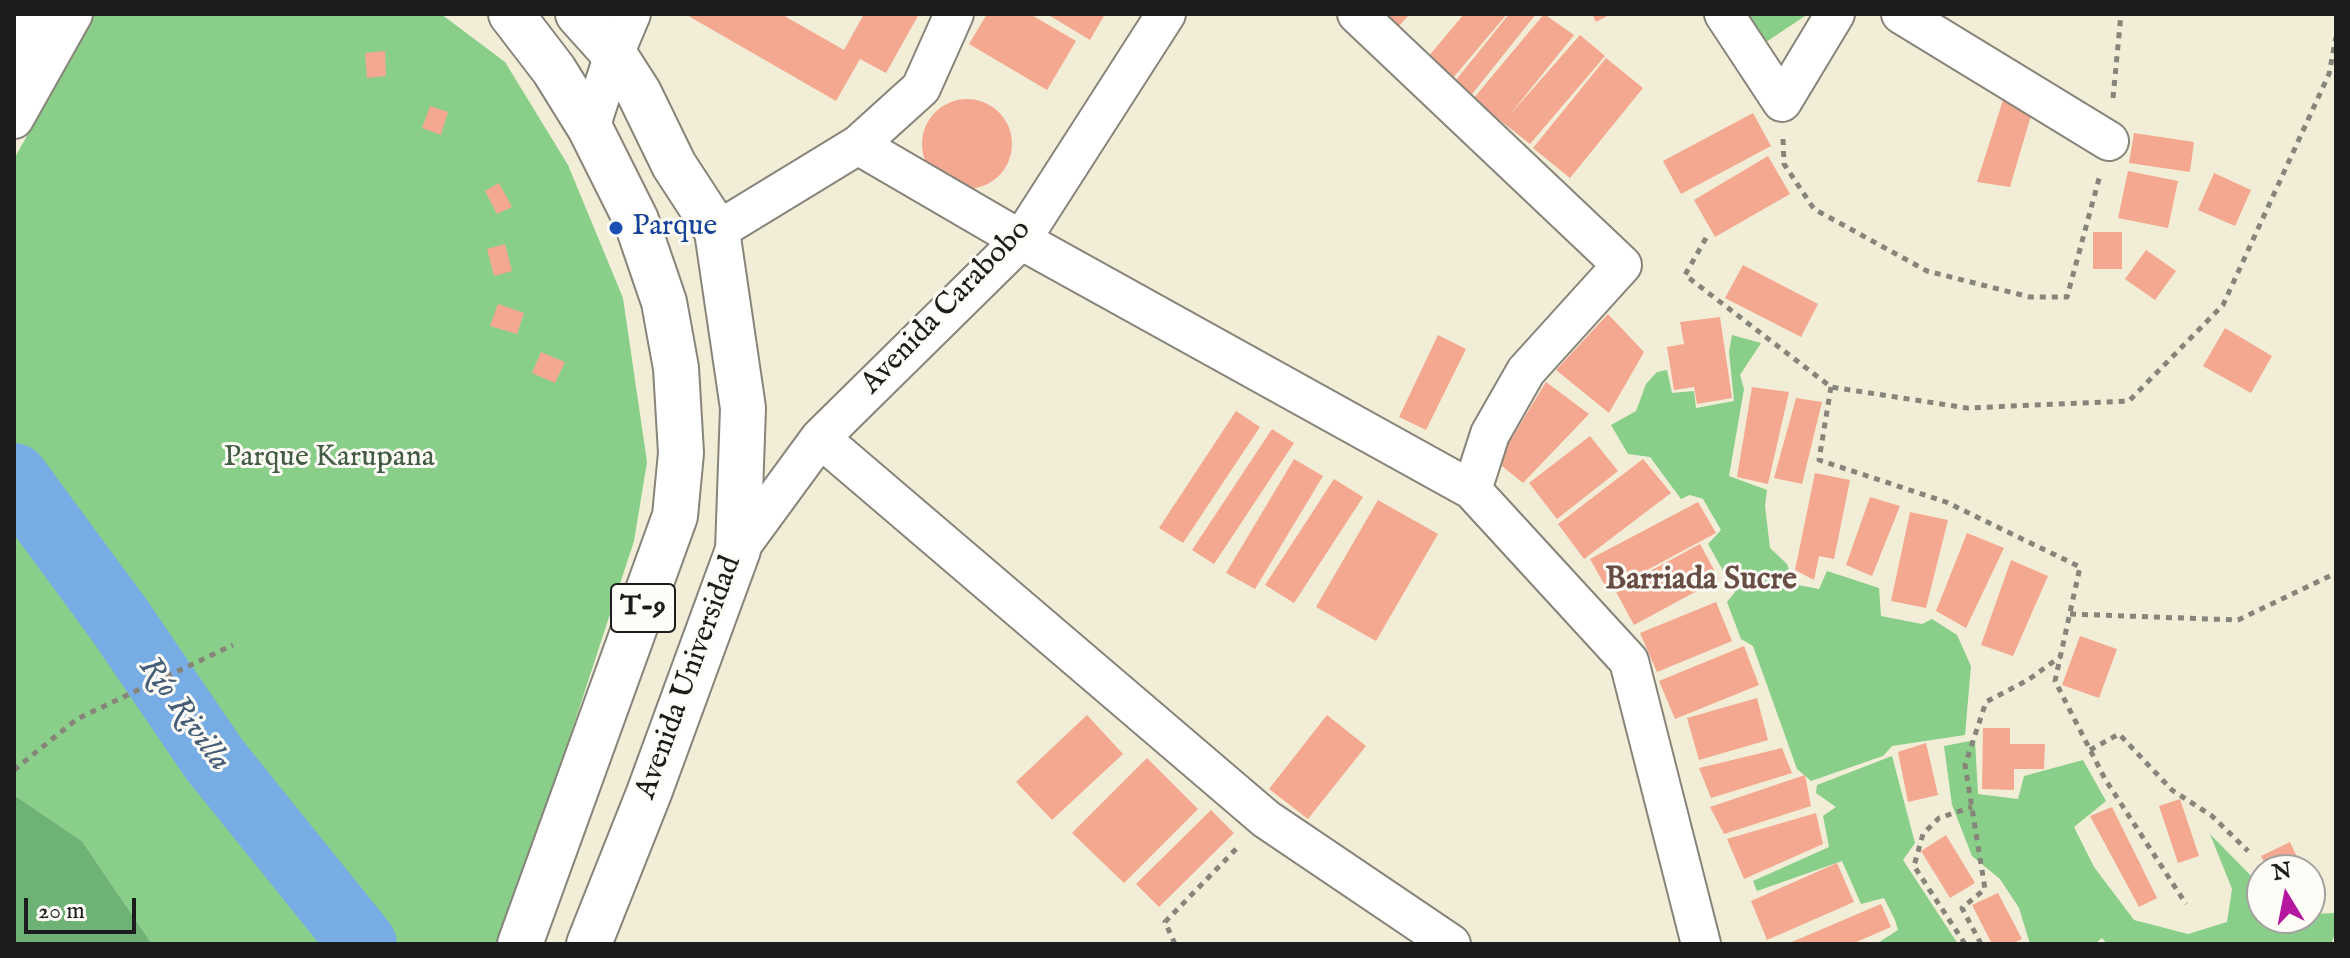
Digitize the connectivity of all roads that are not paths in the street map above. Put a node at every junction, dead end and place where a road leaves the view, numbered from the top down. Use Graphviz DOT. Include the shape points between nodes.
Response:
graph roads {
  1 [pos="38,14"];
  2 [pos="73,14"];
  3 [pos="511,14"];
  4 [pos="578,14"];
  5 [pos="631,14"];
  6 [pos="954,14"];
  7 [pos="1166,14"];
  8 [pos="1357,14"];
  9 [pos="1724,14"];
  10 [pos="1835,14"];
  11 [pos="1901,14"];
  12 [pos="614,54"];
  13 [pos="14,60"];
  14 [pos="14,119"];
  15 [pos="590,128"];
  16 [pos="2109,141"];
  17 [pos="858,145"];
  18 [pos="717,231"];
  19 [pos="1021,240"];
  20 [pos="820,438"];
  21 [pos="1472,490"];
  22 [pos="738,550"];
  23 [pos="520,944"];
  24 [pos="589,944"];
  25 [pos="1451,944"];
  26 [pos="1701,944"];
  1 -- 13 [label="street"];
  2 -- 14 [label="street"];
  3 -- 15 [label="highway, T-9"];
  4 -- 12 [label="highway, Avenida Universidad / T-9"];
  5 -- 12 [label="street"];
  6 -- 17 [label="street" via="921,88"];
  7 -- 19 [label="street, Avenida Carabobo"];
  8 -- 21 [label="street" via="1622,265 1526,371 1490,434"];
  9 -- 10 [label="street" via="1782,102"];
  11 -- 16 [label="street"];
  12 -- 15 [label="street"];
  12 -- 18 [label="highway, Avenida Universidad / T-9"];
  15 -- 23 [label="highway, T-9" via="636,220 664,302 676,368 681,453 675,516"];
  17 -- 18 [label="street"];
  17 -- 19 [label="street"];
  18 -- 22 [label="highway, Avenida Universidad / T-9" via="743,408"];
  19 -- 20 [label="street, Avenida Carabobo"];
  19 -- 21 [label="street"];
  20 -- 22 [label="street, Avenida Carabobo"];
  20 -- 25 [label="street" via="1266,819"];
  21 -- 26 [label="street" via="1629,661"];
  22 -- 24 [label="highway, Avenida Universidad / T-9"];
}
